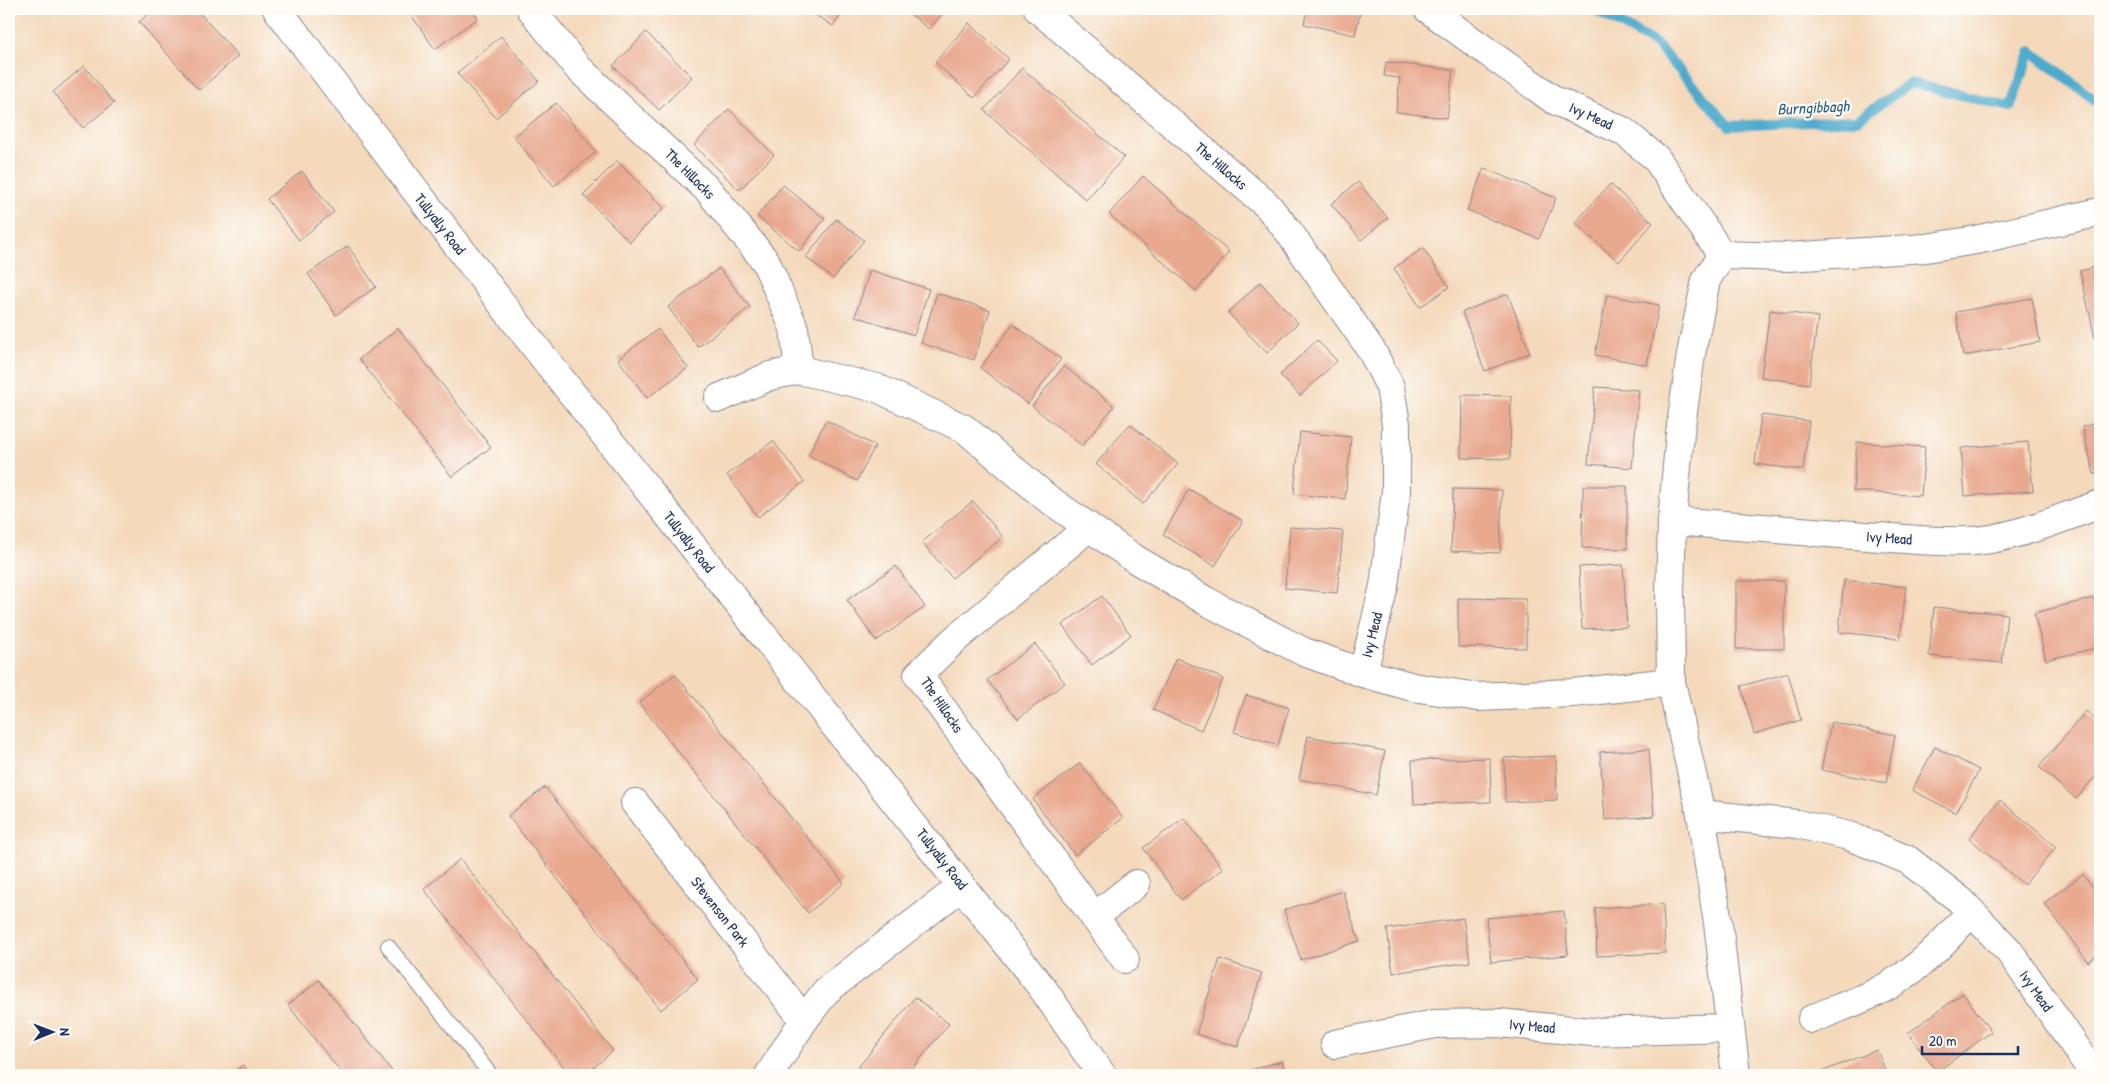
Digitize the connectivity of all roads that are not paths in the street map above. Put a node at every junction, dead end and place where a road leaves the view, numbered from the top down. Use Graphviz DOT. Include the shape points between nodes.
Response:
graph roads {
  1 [pos="277,9"];
  2 [pos="532,9"];
  3 [pos="1038,9"];
  4 [pos="1428,9"];
  5 [pos="2100,212"];
  6 [pos="1722,255"];
  7 [pos="1372,351"];
  8 [pos="799,370"];
  9 [pos="720,398"];
  10 [pos="2100,504"];
  11 [pos="1672,521"];
  12 [pos="1089,527"];
  13 [pos="1363,673"];
  14 [pos="1671,682"];
  15 [pos="635,803"];
  16 [pos="1701,814"];
  17 [pos="1136,884"];
  18 [pos="962,886"];
  19 [pos="1971,912"];
  20 [pos="1094,917"];
  21 [pos="388,946"];
  22 [pos="1125,960"];
  23 [pos="1812,1019"];
  24 [pos="804,1020"];
  25 [pos="1730,1028"];
  26 [pos="1335,1044"];
  27 [pos="491,1075"];
  28 [pos="768,1075"];
  29 [pos="1102,1075"];
  30 [pos="1736,1075"];
  31 [pos="2095,1075"];
  1 -- 18 [label="street, Tullyally Road" via="525,334"];
  2 -- 8 [label="street, The Hillocks" via="578,68 709,191 766,262 794,328"];
  3 -- 7 [label="street, The Hillocks" via="1267,205"];
  4 -- 6 [label="street, Ivy Mead" via="1554,100 1623,131 1656,158"];
  5 -- 6 [label="street" via="1926,248 1788,257"];
  6 -- 11 [label="street" via="1706,280 1691,354"];
  7 -- 13 [label="street, Ivy Mead" via="1390,387 1396,424 1396,491 1384,586"];
  8 -- 9 [label="street" via="770,376"];
  8 -- 12 [label="street" via="877,388 965,428 1047,498"];
  10 -- 11 [label="street, Ivy Mead" via="1990,539 1955,541"];
  11 -- 14 [label="street"];
  12 -- 13 [label="street" via="1206,601 1304,652"];
  12 -- 20 [label="street, The Hillocks" via="953,641 918,675"];
  13 -- 14 [label="street, Ivy Mead" via="1413,687 1478,697 1573,693"];
  14 -- 16 [label="street"];
  15 -- 24 [label="street, Stevenson Park"];
  16 -- 19 [label="street, Ivy Mead" via="1797,824 1850,836 1908,860"];
  16 -- 25 [label="street"];
  17 -- 20 [label="street"];
  18 -- 24 [label="street" via="826,991"];
  18 -- 29 [label="street, Tullyally Road" via="1043,989"];
  19 -- 23 [label="street" via="1905,976"];
  19 -- 31 [label="street, Ivy Mead" via="2009,951"];
  20 -- 22 [label="street, The Hillocks"];
  21 -- 27 [label="lane"];
  24 -- 28 [label="street"];
  25 -- 26 [label="street, Ivy Mead" via="1592,1032 1499,1023 1435,1024"];
  25 -- 30 [label="street"];
}
